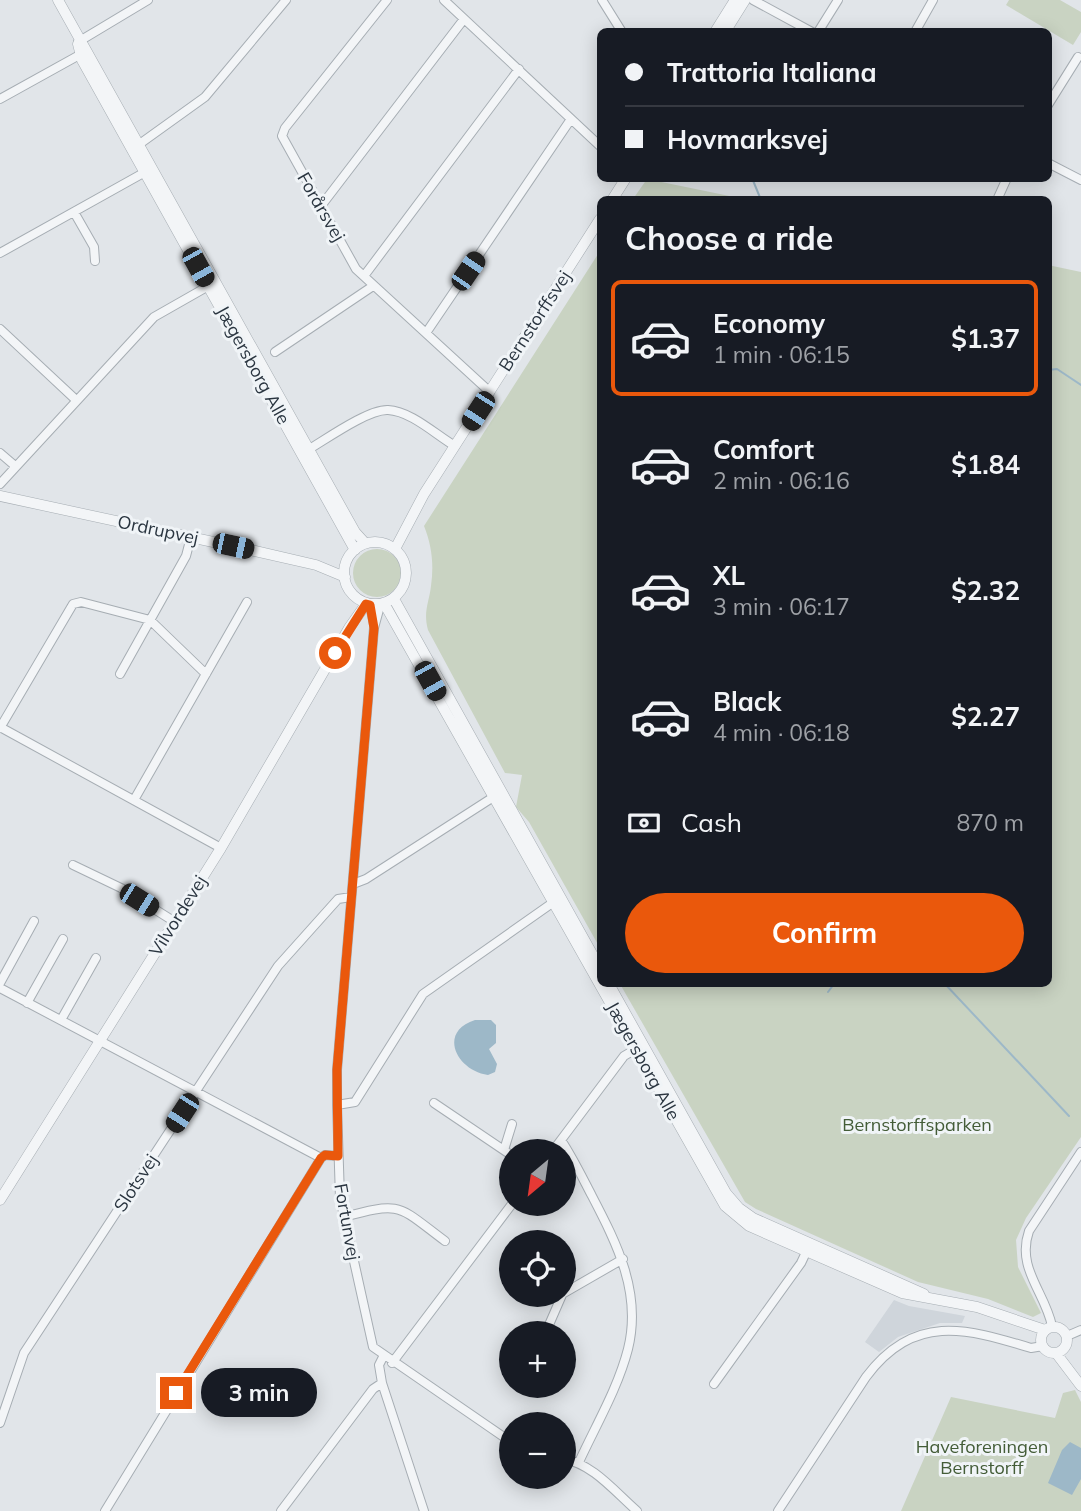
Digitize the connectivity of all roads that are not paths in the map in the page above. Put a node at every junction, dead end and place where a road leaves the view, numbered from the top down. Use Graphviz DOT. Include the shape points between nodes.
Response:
graph roads {
  1 [pos="58,0"];
  2 [pos="148,0"];
  3 [pos="286,0"];
  4 [pos="387,0"];
  5 [pos="444,0"];
  6 [pos="601,0"];
  7 [pos="735,0"];
  8 [pos="745,0"];
  9 [pos="753,0"];
  10 [pos="838,0"];
  11 [pos="933,0"];
  12 [pos="464,19"];
  13 [pos="619,28"];
  14 [pos="718,28"];
  15 [pos="728,28"];
  16 [pos="805,28"];
  17 [pos="820,28"];
  18 [pos="917,28"];
  19 [pos="78,38"];
  20 [pos="83,52"];
  21 [pos="1078,57"];
  22 [pos="519,69"];
  23 [pos="0,99"];
  24 [pos="1052,99"];
  25 [pos="571,119"];
  26 [pos="597,143"];
  27 [pos="136,147"];
  28 [pos="1052,165"];
  29 [pos="149,170"];
  30 [pos="1081,180"];
  31 [pos="321,206"];
  32 [pos="74,212"];
  33 [pos="597,224"];
  34 [pos="0,253"];
  35 [pos="95,261"];
  36 [pos="363,276"];
  37 [pos="212,284"];
  38 [pos="373,286"];
  39 [pos="0,329"];
  40 [pos="426,333"];
  41 [pos="275,352"];
  42 [pos="490,392"];
  43 [pos="75,399"];
  44 [pos="455,446"];
  45 [pos="306,451"];
  46 [pos="0,453"];
  47 [pos="14,465"];
  48 [pos="0,484"];
  49 [pos="0,496"];
  50 [pos="191,537"];
  51 [pos="365,543"];
  52 [pos="391,546"];
  53 [pos="355,550"];
  54 [pos="346,564"];
  55 [pos="316,565"];
  56 [pos="345,577"];
  57 [pos="247,602"];
  58 [pos="376,603"];
  59 [pos="150,620"];
  60 [pos="120,674"];
  61 [pos="206,674"];
  62 [pos="0,727"];
  63 [pos="495,796"];
  64 [pos="134,800"];
  65 [pos="221,848"];
  66 [pos="74,865"];
  67 [pos="353,884"];
  68 [pos="351,897"];
  69 [pos="557,899"];
  70 [pos="34,921"];
  71 [pos="175,922"];
  72 [pos="62,939"];
  73 [pos="96,958"];
  74 [pos="597,963"];
  75 [pos="597,970"];
  76 [pos="0,983"];
  77 [pos="606,987"];
  78 [pos="610,987"];
  79 [pos="0,988"];
  80 [pos="27,1003"];
  81 [pos="61,1020"];
  82 [pos="100,1041"];
  83 [pos="640,1047"];
  84 [pos="195,1092"];
  85 [pos="434,1103"];
  86 [pos="337,1105"];
  87 [pos="512,1124"];
  88 [pos="510,1139"];
  89 [pos="562,1139"];
  90 [pos="499,1147"];
  91 [pos="1081,1152"];
  92 [pos="338,1156"];
  93 [pos="321,1158"];
  94 [pos="576,1169"];
  95 [pos="0,1200"];
  96 [pos="503,1216"];
  97 [pos="344,1217"];
  98 [pos="445,1241"];
  99 [pos="808,1247"];
  100 [pos="623,1259"];
  101 [pos="576,1286"];
  102 [pos="1081,1330"];
  103 [pos="1045,1335"];
  104 [pos="1063,1345"];
  105 [pos="383,1357"];
  106 [pos="392,1363"];
  107 [pos="1078,1381"];
  108 [pos="382,1383"];
  109 [pos="714,1384"];
  110 [pos="0,1423"];
  111 [pos="499,1434"];
  112 [pos="576,1461"];
  113 [pos="579,1462"];
  114 [pos="105,1511"];
  115 [pos="281,1511"];
  116 [pos="424,1511"];
  117 [pos="637,1511"];
  118 [pos="778,1511"];
  1 -- 19 [label="street, Jægersborg Alle"];
  2 -- 19 [label="street"];
  3 -- 27 [label="street" via="205,97"];
  4 -- 31 [label="street, Forårsvej" via="285,128 284,142"];
  5 -- 12 [label="street"];
  6 -- 13 [label="street"];
  7 -- 14 [label="street"];
  8 -- 15 [label="street"];
  9 -- 16 [label="street"];
  10 -- 17 [label="street"];
  11 -- 18 [label="street"];
  12 -- 22 [label="street"];
  12 -- 31 [label="street"];
  19 -- 20 [label="street, Jægersborg Alle"];
  20 -- 23 [label="street"];
  20 -- 27 [label="street, Jægersborg Alle"];
  21 -- 24 [label="street"];
  22 -- 25 [label="street"];
  22 -- 36 [label="street"];
  25 -- 26 [label="street"];
  25 -- 40 [label="street"];
  27 -- 29 [label="street, Jægersborg Alle"];
  28 -- 30 [label="street"];
  29 -- 32 [label="street"];
  29 -- 37 [label="street, Jægersborg Alle"];
  31 -- 36 [label="street, Forårsvej"];
  32 -- 34 [label="street"];
  32 -- 35 [label="street" via="94,247"];
  33 -- 42 [label="street, Bernstorffsvej"];
  36 -- 38 [label="street, Forårsvej"];
  37 -- 43 [label="street" via="154,317"];
  37 -- 45 [label="street, Jægersborg Alle"];
  38 -- 40 [label="street, Forårsvej"];
  38 -- 41 [label="street" via="288,348"];
  39 -- 43 [label="street"];
  40 -- 42 [label="street, Forårsvej"];
  42 -- 44 [label="street, Bernstorffsvej"];
  43 -- 47 [label="street"];
  44 -- 45 [label="street" via="403,414 388,410 375,412"];
  44 -- 52 [label="street, Bernstorffsvej"];
  45 -- 51 [label="street, Jægersborg Alle"];
  45 -- 53 [label="street, Jægersborg Alle"];
  46 -- 47 [label="street"];
  47 -- 48 [label="street"];
  49 -- 50 [label="street, Ordrupvej"];
  50 -- 55 [label="street, Ordrupvej"];
  50 -- 59 [label="street" via="186,556"];
  51 -- 52 [label="street" via="374,540"];
  51 -- 53 [label="street"];
  52 -- 58 [label="street" via="402,559 402,586"];
  53 -- 54 [label="street"];
  54 -- 55 [label="street, Ordrupvej"];
  54 -- 56 [label="street"];
  55 -- 56 [label="street, Ordrupvej"];
  56 -- 58 [label="street" via="350,590"];
  57 -- 61 [label="street"];
  58 -- 63 [label="street, Jægersborg Alle"];
  58 -- 65 [label="street, Vilvordevej" via="349,628"];
  58 -- 67 [label="street, Fortunvej"];
  58 -- 69 [label="street, Jægersborg Alle"];
  59 -- 60 [label="street"];
  59 -- 61 [label="street"];
  59 -- 62 [label="street" via="81,602 73,604"];
  61 -- 64 [label="street"];
  62 -- 64 [label="street"];
  63 -- 67 [label="street"];
  63 -- 69 [label="street, Jægersborg Alle"];
  64 -- 65 [label="street"];
  65 -- 71 [label="street, Vilvordevej"];
  66 -- 71 [label="street"];
  67 -- 68 [label="street, Fortunvej"];
  68 -- 84 [label="street, Slotsvej" via="338,899 278,966"];
  68 -- 86 [label="street, Fortunvej"];
  69 -- 74 [label="street, Jægersborg Alle"];
  69 -- 75 [label="street, Jægersborg Alle"];
  69 -- 86 [label="street" via="423,994 355,1102"];
  70 -- 76 [label="street"];
  71 -- 82 [label="street, Vilvordevej"];
  72 -- 80 [label="street"];
  73 -- 81 [label="street"];
  77 -- 83 [label="street, Jægersborg Alle"];
  78 -- 83 [label="street, Jægersborg Alle"];
  79 -- 80 [label="street"];
  80 -- 81 [label="street"];
  81 -- 82 [label="street"];
  82 -- 84 [label="street"];
  82 -- 95 [label="street, Vilvordevej"];
  83 -- 89 [label="street" via="624,1056"];
  83 -- 99 [label="street, Jægersborg Alle" via="725,1206 749,1226"];
  84 -- 93 [label="street"];
  84 -- 110 [label="street, Slotsvej" via="24,1353"];
  85 -- 90 [label="street"];
  86 -- 92 [label="street, Fortunvej"];
  87 -- 88 [label="street"];
  91 -- 103 [label="street" via="1025,1241 1025,1263"];
  92 -- 93 [label="street"];
  92 -- 97 [label="street, Fortunvej"];
  93 -- 114 [label="street"];
  94 -- 100 [label="street"];
  96 -- 106 [label="street"];
  97 -- 98 [label="street" via="393,1207"];
  97 -- 105 [label="street, Fortunvej" via="373,1347"];
  99 -- 103 [label="street, Jægersborg Alle" via="934,1299 977,1307"];
  99 -- 109 [label="street"];
  100 -- 101 [label="street"];
  100 -- 113 [label="street" via="632,1321 628,1347"];
  102 -- 104 [label="street"];
  103 -- 104 [label="street"];
  103 -- 104 [label="street" via="1061,1328"];
  103 -- 118 [label="street" via="1031,1348 955,1329 920,1335 897,1346 866,1377"];
  104 -- 107 [label="street"];
  105 -- 106 [label="street"];
  105 -- 108 [label="street, Fortunvej" via="379,1365"];
  106 -- 111 [label="street"];
  108 -- 115 [label="street"];
  108 -- 116 [label="street, Fortunvej"];
  112 -- 113 [label="street"];
  113 -- 117 [label="street"];
}
